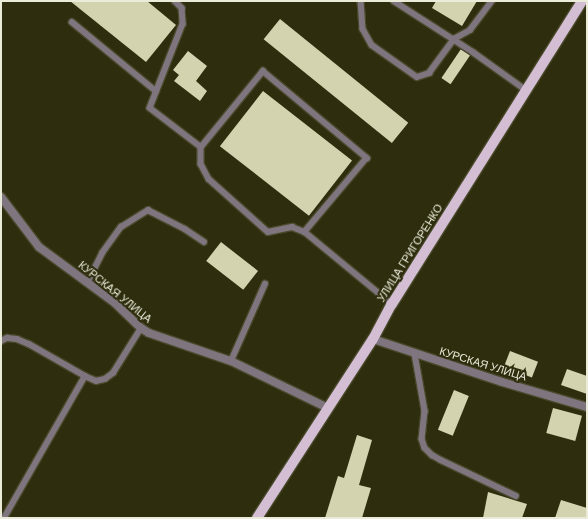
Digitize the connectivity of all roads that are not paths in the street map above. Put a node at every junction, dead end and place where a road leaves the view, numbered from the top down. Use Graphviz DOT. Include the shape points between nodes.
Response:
graph roads {
  1 [pos="175,1"];
  2 [pos="361,1"];
  3 [pos="394,1"];
  4 [pos="492,1"];
  5 [pos="582,1"];
  6 [pos="403,3"];
  7 [pos="72,22"];
  8 [pos="454,40"];
  9 [pos="526,90"];
  10 [pos="156,91"];
  11 [pos="201,147"];
  12 [pos="1,197"];
  13 [pos="305,232"];
  14 [pos="204,242"];
  15 [pos="87,283"];
  16 [pos="265,284"];
  17 [pos="392,304"];
  18 [pos="141,328"];
  19 [pos="373,339"];
  20 [pos="1,341"];
  21 [pos="415,354"];
  22 [pos="231,361"];
  23 [pos="85,376"];
  24 [pos="587,407"];
  25 [pos="328,408"];
  26 [pos="516,496"];
  27 [pos="4,518"];
  28 [pos="257,518"];
  1 -- 10 [label="lane" via="182,8 183,24"];
  2 -- 8 [label="lane" via="363,29 372,45 417,77 429,73"];
  3 -- 6 [label="lane"];
  4 -- 8 [label="lane" via="470,30"];
  5 -- 9 [label="main road, УЛИЦА ГРИГОРЕНКО"];
  6 -- 8 [label="lane"];
  7 -- 10 [label="lane"];
  8 -- 9 [label="lane"];
  9 -- 17 [label="main road, УЛИЦА ГРИГОРЕНКО"];
  10 -- 11 [label="lane" via="150,108"];
  11 -- 13 [label="lane" via="201,164 209,179 268,232 292,227"];
  11 -- 13 [label="lane" via="263,71 367,158"];
  12 -- 15 [label="street, КУРСКАЯ УЛИЦА" via="39,247"];
  13 -- 17 [label="lane"];
  14 -- 15 [label="lane" via="186,229 148,210 121,227 102,253"];
  15 -- 18 [label="street, КУРСКАЯ УЛИЦА" via="115,303"];
  16 -- 22 [label="lane"];
  17 -- 19 [label="main road, УЛИЦА ГРИГОРЕНКО"];
  18 -- 22 [label="street, КУРСКАЯ УЛИЦА" via="148,333"];
  18 -- 23 [label="lane" via="113,373 96,381"];
  19 -- 21 [label="street, КУРСКАЯ УЛИЦА"];
  19 -- 25 [label="main road, УЛИЦА ГРИГОРЕНКО"];
  20 -- 23 [label="lane" via="7,338 17,339 29,344"];
  21 -- 24 [label="street, КУРСКАЯ УЛИЦА"];
  21 -- 26 [label="lane" via="425,412 422,439 425,448 441,460"];
  22 -- 25 [label="street, КУРСКАЯ УЛИЦА"];
  23 -- 27 [label="lane"];
  25 -- 28 [label="main road, УЛИЦА ГРИГОРЕНКО"];
}
